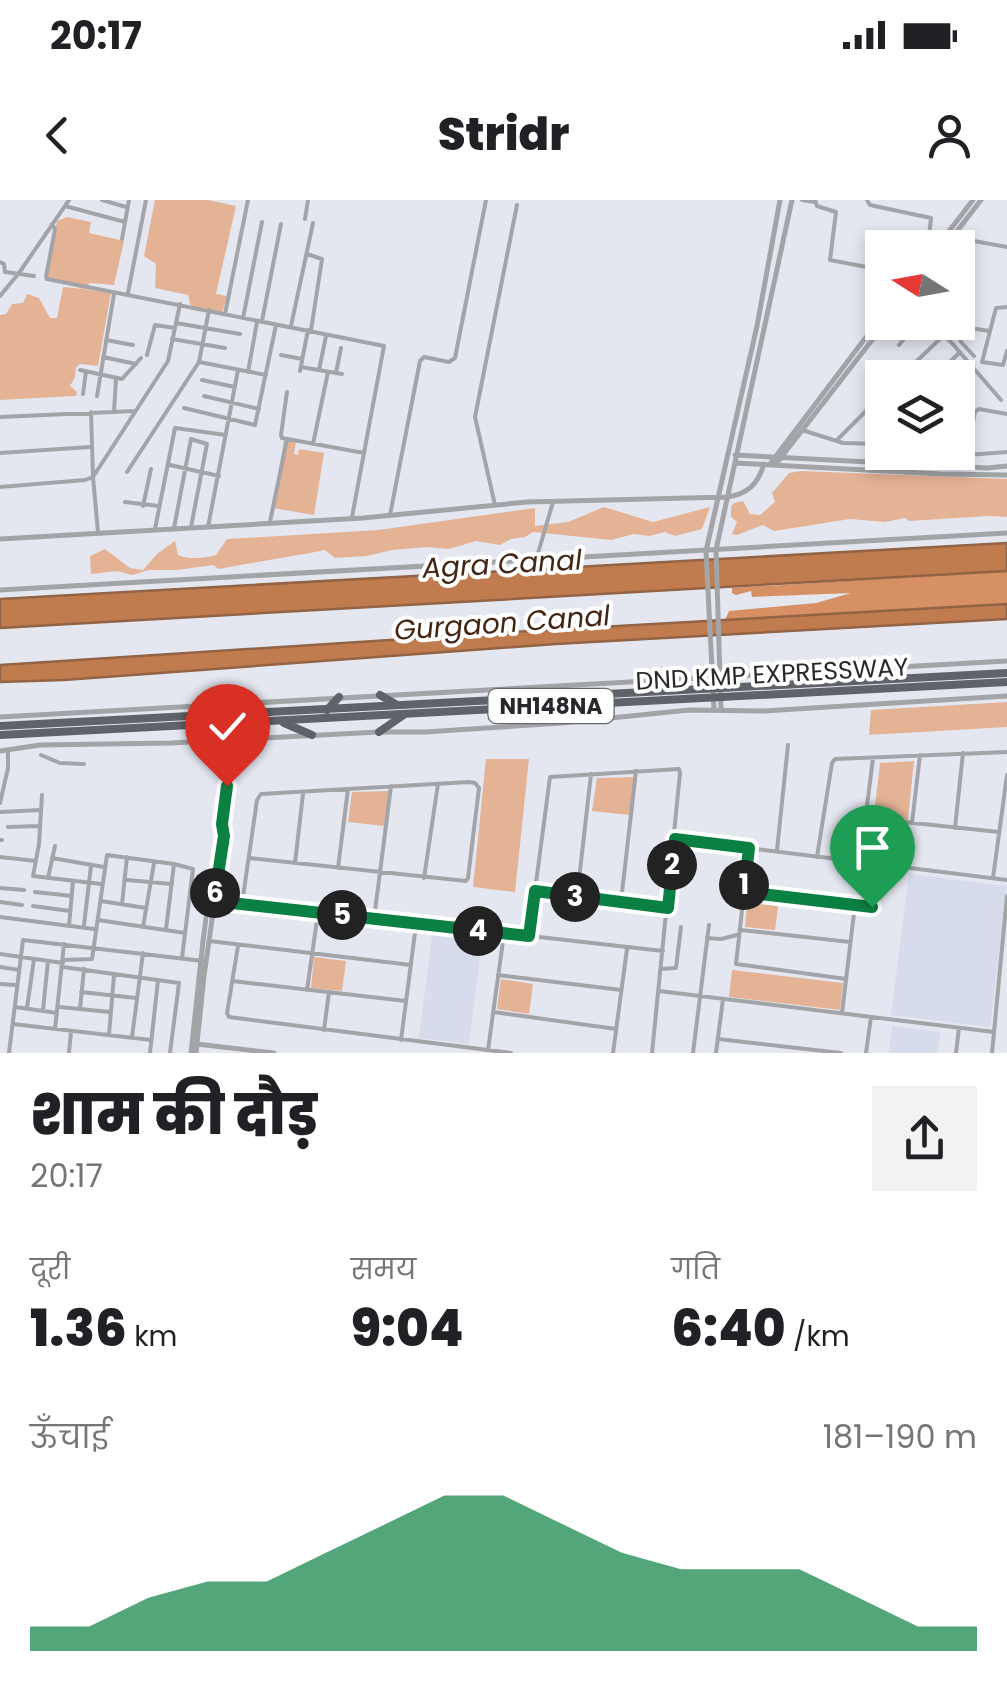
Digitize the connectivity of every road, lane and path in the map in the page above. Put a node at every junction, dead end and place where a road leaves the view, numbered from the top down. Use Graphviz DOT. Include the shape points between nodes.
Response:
graph roads {
  1 [pos="61,200"];
  2 [pos="102,200"];
  3 [pos="129,200"];
  4 [pos="146,200"];
  5 [pos="248,200"];
  6 [pos="308,200"];
  7 [pos="486,200"];
  8 [pos="780,200"];
  9 [pos="792,200"];
  10 [pos="802,200"];
  11 [pos="867,200"];
  12 [pos="977,200"];
  13 [pos="815,201"];
  14 [pos="67,203"];
  15 [pos="517,205"];
  16 [pos="128,207"];
  17 [pos="965,215"];
  18 [pos="304,219"];
  19 [pos="125,222"];
  20 [pos="262,222"];
  21 [pos="52,224"];
  22 [pos="281,224"];
  23 [pos="313,224"];
  24 [pos="930,230"];
  25 [pos="953,230"];
  26 [pos="956,230"];
  27 [pos="122,239"];
  28 [pos="975,241"];
  29 [pos="1007,247"];
  30 [pos="307,254"];
  31 [pos="0,262"];
  32 [pos="865,267"];
  33 [pos="19,273"];
  34 [pos="34,276"];
  35 [pos="2,288"];
  36 [pos="114,294"];
  37 [pos="0,296"];
  38 [pos="128,296"];
  39 [pos="180,304"];
  40 [pos="1007,307"];
  41 [pos="209,310"];
  42 [pos="225,314"];
  43 [pos="243,318"];
  44 [pos="260,321"];
  45 [pos="277,324"];
  46 [pos="175,325"];
  47 [pos="291,326"];
  48 [pos="206,328"];
  49 [pos="309,330"];
  50 [pos="990,331"];
  51 [pos="240,334"];
  52 [pos="326,334"];
  53 [pos="172,339"];
  54 [pos="865,339"];
  55 [pos="106,340"];
  56 [pos="872,340"];
  57 [pos="903,340"];
  58 [pos="939,340"];
  59 [pos="949,340"];
  60 [pos="133,345"];
  61 [pos="202,345"];
  62 [pos="899,345"];
  63 [pos="224,348"];
  64 [pos="341,348"];
  65 [pos="1007,350"];
  66 [pos="960,352"];
  67 [pos="147,355"];
  68 [pos="281,355"];
  69 [pos="974,356"];
  70 [pos="103,357"];
  71 [pos="140,358"];
  72 [pos="302,359"];
  73 [pos="918,360"];
  74 [pos="951,360"];
  75 [pos="967,360"];
  76 [pos="198,362"];
  77 [pos="136,364"];
  78 [pos="238,370"];
  79 [pos="318,370"];
  80 [pos="975,370"];
  81 [pos="248,372"];
  82 [pos="328,372"];
  83 [pos="100,374"];
  84 [pos="266,375"];
  85 [pos="116,378"];
  86 [pos="202,380"];
  87 [pos="235,387"];
  88 [pos="288,392"];
  89 [pos="82,394"];
  90 [pos="97,396"];
  91 [pos="204,396"];
  92 [pos="1000,400"];
  93 [pos="233,402"];
  94 [pos="184,408"];
  95 [pos="259,409"];
  96 [pos="136,411"];
  97 [pos="91,412"];
  98 [pos="114,412"];
  99 [pos="975,412"];
  100 [pos="865,413"];
  101 [pos="1007,414"];
  102 [pos="0,416"];
  103 [pos="230,418"];
  104 [pos="802,430"];
  105 [pos="226,436"];
  106 [pos="286,439"];
  107 [pos="836,441"];
  108 [pos="865,443"];
  109 [pos="313,444"];
  110 [pos="91,447"];
  111 [pos="1007,452"];
  112 [pos="365,453"];
  113 [pos="0,454"];
  114 [pos="975,454"];
  115 [pos="778,456"];
  116 [pos="731,459"];
  117 [pos="865,461"];
  118 [pos="169,464"];
  119 [pos="770,464"];
  120 [pos="975,466"];
  121 [pos="1007,466"];
  122 [pos="186,468"];
  123 [pos="151,469"];
  124 [pos="127,472"];
  125 [pos="202,472"];
  126 [pos="1007,475"];
  127 [pos="219,476"];
  128 [pos="92,477"];
  129 [pos="0,487"];
  130 [pos="723,497"];
  131 [pos="125,502"];
  132 [pos="553,502"];
  133 [pos="495,505"];
  134 [pos="143,506"];
  135 [pos="160,506"];
  136 [pos="390,516"];
  137 [pos="352,518"];
  138 [pos="270,523"];
  139 [pos="208,527"];
  140 [pos="174,528"];
  141 [pos="191,528"];
  142 [pos="154,529"];
  143 [pos="98,532"];
  144 [pos="1007,533"];
  145 [pos="0,539"];
  146 [pos="706,554"];
  147 [pos="716,554"];
  148 [pos="536,560"];
  149 [pos="0,590"];
  150 [pos="1007,661"];
  151 [pos="1007,673"];
  152 [pos="711,676"];
  153 [pos="721,676"];
  154 [pos="1007,682"];
  155 [pos="743,691"];
  156 [pos="380,695"];
  157 [pos="1007,696"];
  158 [pos="339,697"];
  159 [pos="398,705"];
  160 [pos="327,710"];
  161 [pos="718,710"];
  162 [pos="409,714"];
  163 [pos="0,717"];
  164 [pos="279,720"];
  165 [pos="0,726"];
  166 [pos="379,732"];
  167 [pos="0,735"];
  168 [pos="312,735"];
  169 [pos="232,739"];
  170 [pos="40,745"];
  171 [pos="788,746"];
  172 [pos="4,750"];
  173 [pos="1007,752"];
  174 [pos="963,753"];
  175 [pos="41,756"];
  176 [pos="920,756"];
  177 [pos="873,758"];
  178 [pos="42,763"];
  179 [pos="84,764"];
  180 [pos="636,771"];
  181 [pos="591,774"];
  182 [pos="1007,775"];
  183 [pos="438,784"];
  184 [pos="392,786"];
  185 [pos="348,789"];
  186 [pos="304,792"];
  187 [pos="42,794"];
  188 [pos="0,802"];
  189 [pos="41,810"];
  190 [pos="0,812"];
  191 [pos="866,818"];
  192 [pos="912,823"];
  193 [pos="40,826"];
  194 [pos="8,828"];
  195 [pos="955,828"];
  196 [pos="1000,832"];
  197 [pos="675,839"];
  198 [pos="55,846"];
  199 [pos="749,848"];
  200 [pos="777,852"];
  201 [pos="0,857"];
  202 [pos="127,857"];
  203 [pos="817,857"];
  204 [pos="52,858"];
  205 [pos="250,858"];
  206 [pos="36,860"];
  207 [pos="154,861"];
  208 [pos="860,862"];
  209 [pos="174,864"];
  210 [pos="296,864"];
  211 [pos="92,866"];
  212 [pos="104,867"];
  213 [pos="338,868"];
  214 [pos="380,873"];
  215 [pos="48,878"];
  216 [pos="424,878"];
  217 [pos="993,878"];
  218 [pos="124,880"];
  219 [pos="1007,880"];
  220 [pos="73,881"];
  221 [pos="151,882"];
  222 [pos="90,883"];
  223 [pos="101,884"];
  224 [pos="172,884"];
  225 [pos="0,888"];
  226 [pos="24,890"];
  227 [pos="535,891"];
  228 [pos="35,892"];
  229 [pos="744,892"];
  230 [pos="72,896"];
  231 [pos="1007,896"];
  232 [pos="577,897"];
  233 [pos="100,901"];
  234 [pos="212,901"];
  235 [pos="0,902"];
  236 [pos="621,902"];
  237 [pos="122,904"];
  238 [pos="242,904"];
  239 [pos="22,905"];
  240 [pos="855,905"];
  241 [pos="32,906"];
  242 [pos="872,907"];
  243 [pos="146,908"];
  244 [pos="668,908"];
  245 [pos="70,911"];
  246 [pos="318,913"];
  247 [pos="0,917"];
  248 [pos="374,919"];
  249 [pos="98,920"];
  250 [pos="1006,922"];
  251 [pos="417,924"];
  252 [pos="69,926"];
  253 [pos="681,926"];
  254 [pos="708,926"];
  255 [pos="143,927"];
  256 [pos="84,928"];
  257 [pos="97,929"];
  258 [pos="165,930"];
  259 [pos="739,932"];
  260 [pos="185,933"];
  261 [pos="504,934"];
  262 [pos="529,936"];
  263 [pos="707,938"];
  264 [pos="209,942"];
  265 [pos="850,942"];
  266 [pos="64,943"];
  267 [pos="238,946"];
  268 [pos="627,947"];
  269 [pos="94,948"];
  270 [pos="663,951"];
  271 [pos="143,953"];
  272 [pos="0,954"];
  273 [pos="312,954"];
  274 [pos="21,958"];
  275 [pos="182,958"];
  276 [pos="34,959"];
  277 [pos="1004,959"];
  278 [pos="48,961"];
  279 [pos="203,961"];
  280 [pos="63,963"];
  281 [pos="411,965"];
  282 [pos="0,967"];
  283 [pos="84,969"];
  284 [pos="661,969"];
  285 [pos="19,970"];
  286 [pos="114,974"];
  287 [pos="498,975"];
  288 [pos="140,977"];
  289 [pos="158,980"];
  290 [pos="846,980"];
  291 [pos="232,981"];
  292 [pos="0,984"];
  293 [pos="18,986"];
  294 [pos="308,990"];
  295 [pos="622,990"];
  296 [pos="659,991"];
  297 [pos="82,992"];
  298 [pos="329,992"];
  299 [pos="112,996"];
  300 [pos="702,996"];
  301 [pos="136,998"];
  302 [pos="723,998"];
  303 [pos="406,1001"];
  304 [pos="15,1007"];
  305 [pos="27,1008"];
  306 [pos="80,1008"];
  307 [pos="43,1010"];
  308 [pos="58,1010"];
  309 [pos="110,1012"];
  310 [pos="493,1012"];
  311 [pos="842,1013"];
  312 [pos="871,1016"];
  313 [pos="13,1024"];
  314 [pos="616,1028"];
  315 [pos="959,1028"];
  316 [pos="55,1029"];
  317 [pos="324,1030"];
  318 [pos="71,1031"];
  319 [pos="994,1032"];
  320 [pos="109,1035"];
  321 [pos="132,1038"];
  322 [pos="718,1038"];
  323 [pos="151,1040"];
  324 [pos="401,1040"];
  325 [pos="195,1044"];
  326 [pos="488,1050"];
  327 [pos="9,1053"];
  328 [pos="69,1053"];
  329 [pos="78,1053"];
  330 [pos="150,1053"];
  331 [pos="170,1053"];
  332 [pos="194,1053"];
  333 [pos="274,1053"];
  334 [pos="511,1053"];
  335 [pos="613,1053"];
  336 [pos="652,1053"];
  337 [pos="694,1053"];
  338 [pos="716,1053"];
  339 [pos="841,1053"];
  340 [pos="866,1053"];
  341 [pos="956,1053"];
  342 [pos="992,1053"];
  1 -- 14 [label="street"];
  2 -- 16 [label="street"];
  3 -- 16 [label="street"];
  4 -- 38 [label="street"];
  5 -- 42 [label="street"];
  6 -- 18 [label="street"];
  7 -- 136 [label="street" via="454,360 420,361"];
  8 -- 116 [label="street"];
  9 -- 116 [label="street"];
  10 -- 13 [label="street"];
  11 -- 24 [label="street" via="929,216"];
  12 -- 17 [label="street"];
  13 -- 32 [label="street" via="836,211 830,260"];
  14 -- 19 [label="street"];
  14 -- 21 [label="street"];
  15 -- 133 [label="street" via="475,417"];
  16 -- 19 [label="street"];
  17 -- 25 [label="street"];
  17 -- 26 [label="street"];
  19 -- 27 [label="street"];
  20 -- 43 [label="street"];
  21 -- 33 [label="street"];
  21 -- 36 [label="street" via="46,278"];
  22 -- 44 [label="street"];
  23 -- 30 [label="street"];
  28 -- 29 [label="street"];
  30 -- 47 [label="street"];
  30 -- 49 [label="street" via="322,259"];
  31 -- 33 [label="street" via="4,271"];
  33 -- 34 [label="street"];
  33 -- 35 [label="street"];
  35 -- 37 [label="street"];
  36 -- 38 [label="street"];
  36 -- 55 [label="street"];
  38 -- 39 [label="street"];
  39 -- 41 [label="street"];
  39 -- 46 [label="street"];
  40 -- 50 [label="street" via="996,308"];
  41 -- 42 [label="street"];
  41 -- 48 [label="street"];
  42 -- 43 [label="street"];
  43 -- 44 [label="street"];
  44 -- 45 [label="street"];
  44 -- 81 [label="street"];
  45 -- 47 [label="street"];
  45 -- 84 [label="street"];
  46 -- 48 [label="street"];
  46 -- 53 [label="street"];
  46 -- 67 [label="street" via="155,325"];
  47 -- 49 [label="street"];
  48 -- 51 [label="street"];
  48 -- 61 [label="street"];
  49 -- 52 [label="street"];
  49 -- 72 [label="street"];
  50 -- 65 [label="street" via="982,362 1003,365"];
  50 -- 69 [label="street" via="955,328"];
  52 -- 79 [label="street"];
  52 -- 112 [label="street" via="384,346"];
  53 -- 61 [label="street"];
  53 -- 96 [label="street" via="170,358"];
  54 -- 115 [label="street"];
  55 -- 60 [label="street"];
  55 -- 70 [label="street"];
  56 -- 104 [label="street"];
  57 -- 62 [label="street"];
  58 -- 73 [label="street"];
  59 -- 66 [label="street"];
  61 -- 63 [label="street"];
  61 -- 76 [label="street"];
  64 -- 82 [label="street" via="339,374"];
  66 -- 74 [label="street"];
  66 -- 75 [label="street"];
  68 -- 72 [label="street"];
  70 -- 77 [label="street"];
  70 -- 83 [label="street"];
  71 -- 77 [label="street"];
  72 -- 79 [label="street" via="301,369"];
  76 -- 78 [label="street"];
  76 -- 124 [label="street"];
  77 -- 85 [label="street"];
  78 -- 81 [label="street"];
  78 -- 87 [label="street"];
  79 -- 82 [label="street"];
  80 -- 92 [label="street"];
  81 -- 84 [label="street"];
  82 -- 109 [label="street"];
  83 -- 85 [label="street"];
  83 -- 89 [label="street" via="83,370"];
  83 -- 90 [label="street"];
  84 -- 95 [label="street"];
  85 -- 98 [label="street"];
  86 -- 87 [label="street"];
  87 -- 93 [label="street"];
  88 -- 106 [label="street" via="280,434"];
  91 -- 93 [label="street"];
  93 -- 95 [label="street"];
  93 -- 103 [label="street"];
  94 -- 103 [label="street"];
  95 -- 103 [label="street" via="255,424"];
  96 -- 98 [label="street"];
  96 -- 128 [label="street"];
  97 -- 98 [label="street"];
  97 -- 102 [label="street"];
  97 -- 110 [label="street"];
  99 -- 101 [label="street"];
  100 -- 107 [label="street"];
  103 -- 105 [label="street"];
  104 -- 107 [label="street"];
  104 -- 115 [label="street"];
  105 -- 118 [label="street" via="176,427"];
  105 -- 127 [label="street"];
  106 -- 109 [label="street"];
  106 -- 138 [label="street"];
  107 -- 108 [label="street"];
  109 -- 112 [label="street"];
  110 -- 113 [label="street"];
  110 -- 128 [label="street"];
  111 -- 114 [label="street"];
  112 -- 137 [label="street"];
  115 -- 116 [label="street"];
  115 -- 117 [label="street"];
  115 -- 119 [label="street"];
  116 -- 119 [label="street"];
  116 -- 130 [label="street"];
  118 -- 122 [label="street"];
  118 -- 135 [label="street"];
  119 -- 126 [label="street"];
  119 -- 130 [label="street" via="748,491"];
  120 -- 121 [label="street"];
  122 -- 125 [label="street"];
  122 -- 125 [label="street" via="191,438 207,443"];
  122 -- 140 [label="street"];
  123 -- 134 [label="street"];
  125 -- 127 [label="street"];
  125 -- 141 [label="street"];
  127 -- 139 [label="street"];
  128 -- 129 [label="street"];
  128 -- 143 [label="street"];
  130 -- 132 [label="street"];
  130 -- 146 [label="street"];
  130 -- 147 [label="street"];
  131 -- 134 [label="street"];
  132 -- 133 [label="street"];
  132 -- 148 [label="street"];
  133 -- 136 [label="street"];
  134 -- 135 [label="street"];
  135 -- 142 [label="street"];
  136 -- 137 [label="street"];
  137 -- 138 [label="street"];
  138 -- 139 [label="street"];
  139 -- 141 [label="street"];
  140 -- 141 [label="street"];
  140 -- 142 [label="street"];
  142 -- 143 [label="street"];
  143 -- 145 [label="street"];
  144 -- 147 [label="street"];
  146 -- 147 [label="street"];
  146 -- 148 [label="street"];
  146 -- 152 [label="street"];
  147 -- 153 [label="street"];
  148 -- 149 [label="street"];
  150 -- 153 [label="street"];
  151 -- 155 [label="highway, DND KMP EXPRESSWAY / NH148NA"];
  152 -- 153 [label="street"];
  152 -- 156 [label="street"];
  152 -- 161 [label="street"];
  153 -- 161 [label="street"];
  154 -- 155 [label="highway, DND KMP EXPRESSWAY / NH148NA"];
  155 -- 159 [label="highway, DND KMP EXPRESSWAY / NH148NA"];
  155 -- 162 [label="highway, DND KMP EXPRESSWAY / NH148NA"];
  156 -- 158 [label="street"];
  156 -- 159 [label="highway"];
  157 -- 161 [label="street"];
  158 -- 160 [label="highway"];
  158 -- 163 [label="street"];
  159 -- 160 [label="highway, DND KMP EXPRESSWAY / NH148NA"];
  160 -- 165 [label="highway, DND KMP EXPRESSWAY / NH148NA"];
  161 -- 166 [label="street"];
  162 -- 164 [label="highway, DND KMP EXPRESSWAY / NH148NA"];
  162 -- 166 [label="highway"];
  164 -- 167 [label="highway, DND KMP EXPRESSWAY / NH148NA"];
  164 -- 168 [label="highway"];
  166 -- 168 [label="street"];
  168 -- 169 [label="street"];
  169 -- 170 [label="street"];
  169 -- 234 [label="street"];
  170 -- 172 [label="street"];
  170 -- 175 [label="street"];
  171 -- 200 [label="street"];
  172 -- 188 [label="street" via="8,768"];
  173 -- 174 [label="street"];
  174 -- 176 [label="street"];
  174 -- 195 [label="street"];
  175 -- 178 [label="street"];
  175 -- 179 [label="street"];
  176 -- 177 [label="street"];
  176 -- 192 [label="street"];
  177 -- 191 [label="street"];
  177 -- 203 [label="street" via="832,762"];
  180 -- 181 [label="street"];
  180 -- 197 [label="street" via="680,770"];
  180 -- 236 [label="street"];
  181 -- 227 [label="street" via="548,779"];
  181 -- 232 [label="street"];
  182 -- 196 [label="street"];
  183 -- 184 [label="street"];
  183 -- 216 [label="street"];
  183 -- 216 [label="street" via="474,782 478,788 468,878"];
  184 -- 185 [label="street"];
  184 -- 214 [label="street"];
  185 -- 186 [label="street"];
  185 -- 213 [label="street"];
  186 -- 205 [label="street" via="258,796"];
  186 -- 210 [label="street"];
  187 -- 189 [label="street"];
  189 -- 190 [label="street"];
  189 -- 193 [label="street"];
  191 -- 192 [label="street"];
  191 -- 208 [label="street"];
  192 -- 195 [label="street"];
  193 -- 194 [label="street"];
  193 -- 206 [label="street"];
  195 -- 196 [label="street"];
  196 -- 217 [label="street"];
  197 -- 199 [label="street"];
  197 -- 244 [label="street"];
  198 -- 204 [label="street"];
  199 -- 200 [label="street"];
  199 -- 229 [label="street"];
  200 -- 203 [label="street"];
  201 -- 206 [label="street"];
  202 -- 207 [label="street"];
  202 -- 212 [label="street" via="107,855"];
  202 -- 218 [label="street"];
  203 -- 208 [label="street"];
  204 -- 211 [label="street"];
  204 -- 215 [label="street"];
  205 -- 210 [label="street"];
  205 -- 238 [label="street"];
  206 -- 215 [label="street" via="34,876"];
  207 -- 209 [label="street"];
  207 -- 221 [label="street"];
  208 -- 217 [label="street"];
  209 -- 224 [label="street"];
  209 -- 260 [label="street" via="193,871"];
  210 -- 213 [label="street"];
  211 -- 212 [label="street"];
  211 -- 222 [label="street"];
  212 -- 223 [label="street"];
  213 -- 214 [label="street"];
  214 -- 216 [label="street"];
  214 -- 248 [label="street"];
  215 -- 220 [label="street"];
  217 -- 219 [label="street"];
  218 -- 221 [label="street"];
  218 -- 237 [label="street"];
  220 -- 222 [label="street"];
  220 -- 230 [label="street"];
  221 -- 224 [label="street"];
  221 -- 243 [label="street"];
  222 -- 223 [label="street"];
  222 -- 256 [label="street"];
  223 -- 233 [label="street"];
  224 -- 258 [label="street"];
  225 -- 226 [label="street"];
  227 -- 232 [label="street"];
  227 -- 262 [label="street"];
  228 -- 230 [label="street"];
  229 -- 240 [label="street"];
  229 -- 259 [label="street"];
  230 -- 245 [label="street"];
  231 -- 250 [label="street"];
  232 -- 236 [label="street"];
  233 -- 237 [label="street"];
  233 -- 249 [label="street"];
  234 -- 238 [label="street"];
  234 -- 264 [label="street"];
  234 -- 279 [label="street"];
  235 -- 239 [label="street"];
  236 -- 244 [label="street"];
  237 -- 243 [label="street"];
  238 -- 246 [label="street"];
  240 -- 242 [label="street"];
  240 -- 265 [label="street"];
  241 -- 245 [label="street"];
  243 -- 255 [label="street"];
  244 -- 270 [label="street"];
  245 -- 252 [label="street"];
  246 -- 248 [label="street"];
  246 -- 273 [label="street"];
  247 -- 252 [label="street"];
  248 -- 251 [label="street"];
  249 -- 255 [label="street"];
  249 -- 257 [label="street"];
  250 -- 277 [label="street"];
  251 -- 261 [label="street"];
  251 -- 281 [label="street"];
  252 -- 256 [label="street"];
  253 -- 284 [label="street" via="676,968"];
  254 -- 263 [label="street"];
  255 -- 258 [label="street"];
  256 -- 257 [label="street"];
  257 -- 269 [label="street"];
  258 -- 260 [label="street"];
  259 -- 263 [label="street"];
  259 -- 265 [label="street"];
  259 -- 290 [label="street" via="738,966"];
  260 -- 275 [label="street"];
  261 -- 262 [label="street"];
  261 -- 287 [label="street"];
  262 -- 268 [label="street"];
  263 -- 300 [label="street"];
  264 -- 267 [label="street"];
  264 -- 279 [label="street"];
  265 -- 290 [label="street"];
  266 -- 269 [label="street"];
  266 -- 274 [label="street" via="23,940"];
  266 -- 280 [label="street"];
  267 -- 273 [label="street"];
  267 -- 291 [label="street"];
  268 -- 270 [label="street"];
  268 -- 295 [label="street"];
  269 -- 271 [label="street"];
  269 -- 280 [label="street" via="92,958"];
  270 -- 284 [label="street"];
  271 -- 275 [label="street"];
  271 -- 288 [label="street"];
  272 -- 274 [label="street"];
  273 -- 281 [label="street"];
  273 -- 294 [label="street"];
  274 -- 276 [label="street"];
  274 -- 285 [label="street"];
  275 -- 279 [label="street"];
  276 -- 278 [label="street"];
  276 -- 305 [label="street"];
  277 -- 319 [label="street"];
  278 -- 280 [label="street"];
  278 -- 307 [label="street"];
  279 -- 325 [label="street"];
  280 -- 283 [label="street"];
  280 -- 308 [label="street"];
  281 -- 303 [label="street"];
  282 -- 285 [label="street"];
  283 -- 286 [label="street"];
  283 -- 297 [label="street"];
  284 -- 296 [label="street"];
  285 -- 293 [label="street"];
  286 -- 288 [label="street"];
  286 -- 299 [label="street"];
  287 -- 295 [label="street"];
  287 -- 310 [label="street"];
  288 -- 289 [label="street"];
  288 -- 301 [label="street"];
  289 -- 323 [label="street"];
  289 -- 331 [label="street" via="180,984"];
  290 -- 311 [label="street"];
  291 -- 294 [label="street"];
  291 -- 317 [label="street" via="229,1017"];
  292 -- 293 [label="street"];
  293 -- 304 [label="street"];
  294 -- 298 [label="street"];
  295 -- 314 [label="street"];
  296 -- 300 [label="street"];
  296 -- 336 [label="street"];
  297 -- 299 [label="street"];
  297 -- 306 [label="street"];
  298 -- 303 [label="street"];
  298 -- 317 [label="street"];
  299 -- 301 [label="street"];
  299 -- 309 [label="street"];
  300 -- 302 [label="street"];
  300 -- 337 [label="street"];
  301 -- 321 [label="street"];
  302 -- 311 [label="street"];
  302 -- 322 [label="street"];
  303 -- 324 [label="street"];
  304 -- 305 [label="street"];
  304 -- 313 [label="street"];
  305 -- 307 [label="street"];
  306 -- 308 [label="street"];
  306 -- 309 [label="street"];
  307 -- 308 [label="street"];
  308 -- 316 [label="street"];
  309 -- 320 [label="street"];
  310 -- 314 [label="street"];
  310 -- 326 [label="street"];
  311 -- 312 [label="street"];
  312 -- 315 [label="street"];
  312 -- 340 [label="street"];
  313 -- 316 [label="street"];
  313 -- 327 [label="street"];
  314 -- 335 [label="street"];
  315 -- 319 [label="street"];
  315 -- 341 [label="street"];
  316 -- 318 [label="street"];
  317 -- 324 [label="street"];
  318 -- 320 [label="street"];
  318 -- 328 [label="street"];
  319 -- 342 [label="street"];
  320 -- 321 [label="street"];
  321 -- 323 [label="street"];
  322 -- 338 [label="street"];
  322 -- 339 [label="street"];
  323 -- 330 [label="street"];
  324 -- 326 [label="street"];
  325 -- 332 [label="street"];
  325 -- 333 [label="street"];
  326 -- 334 [label="street"];
  328 -- 329 [label="street"];
}
